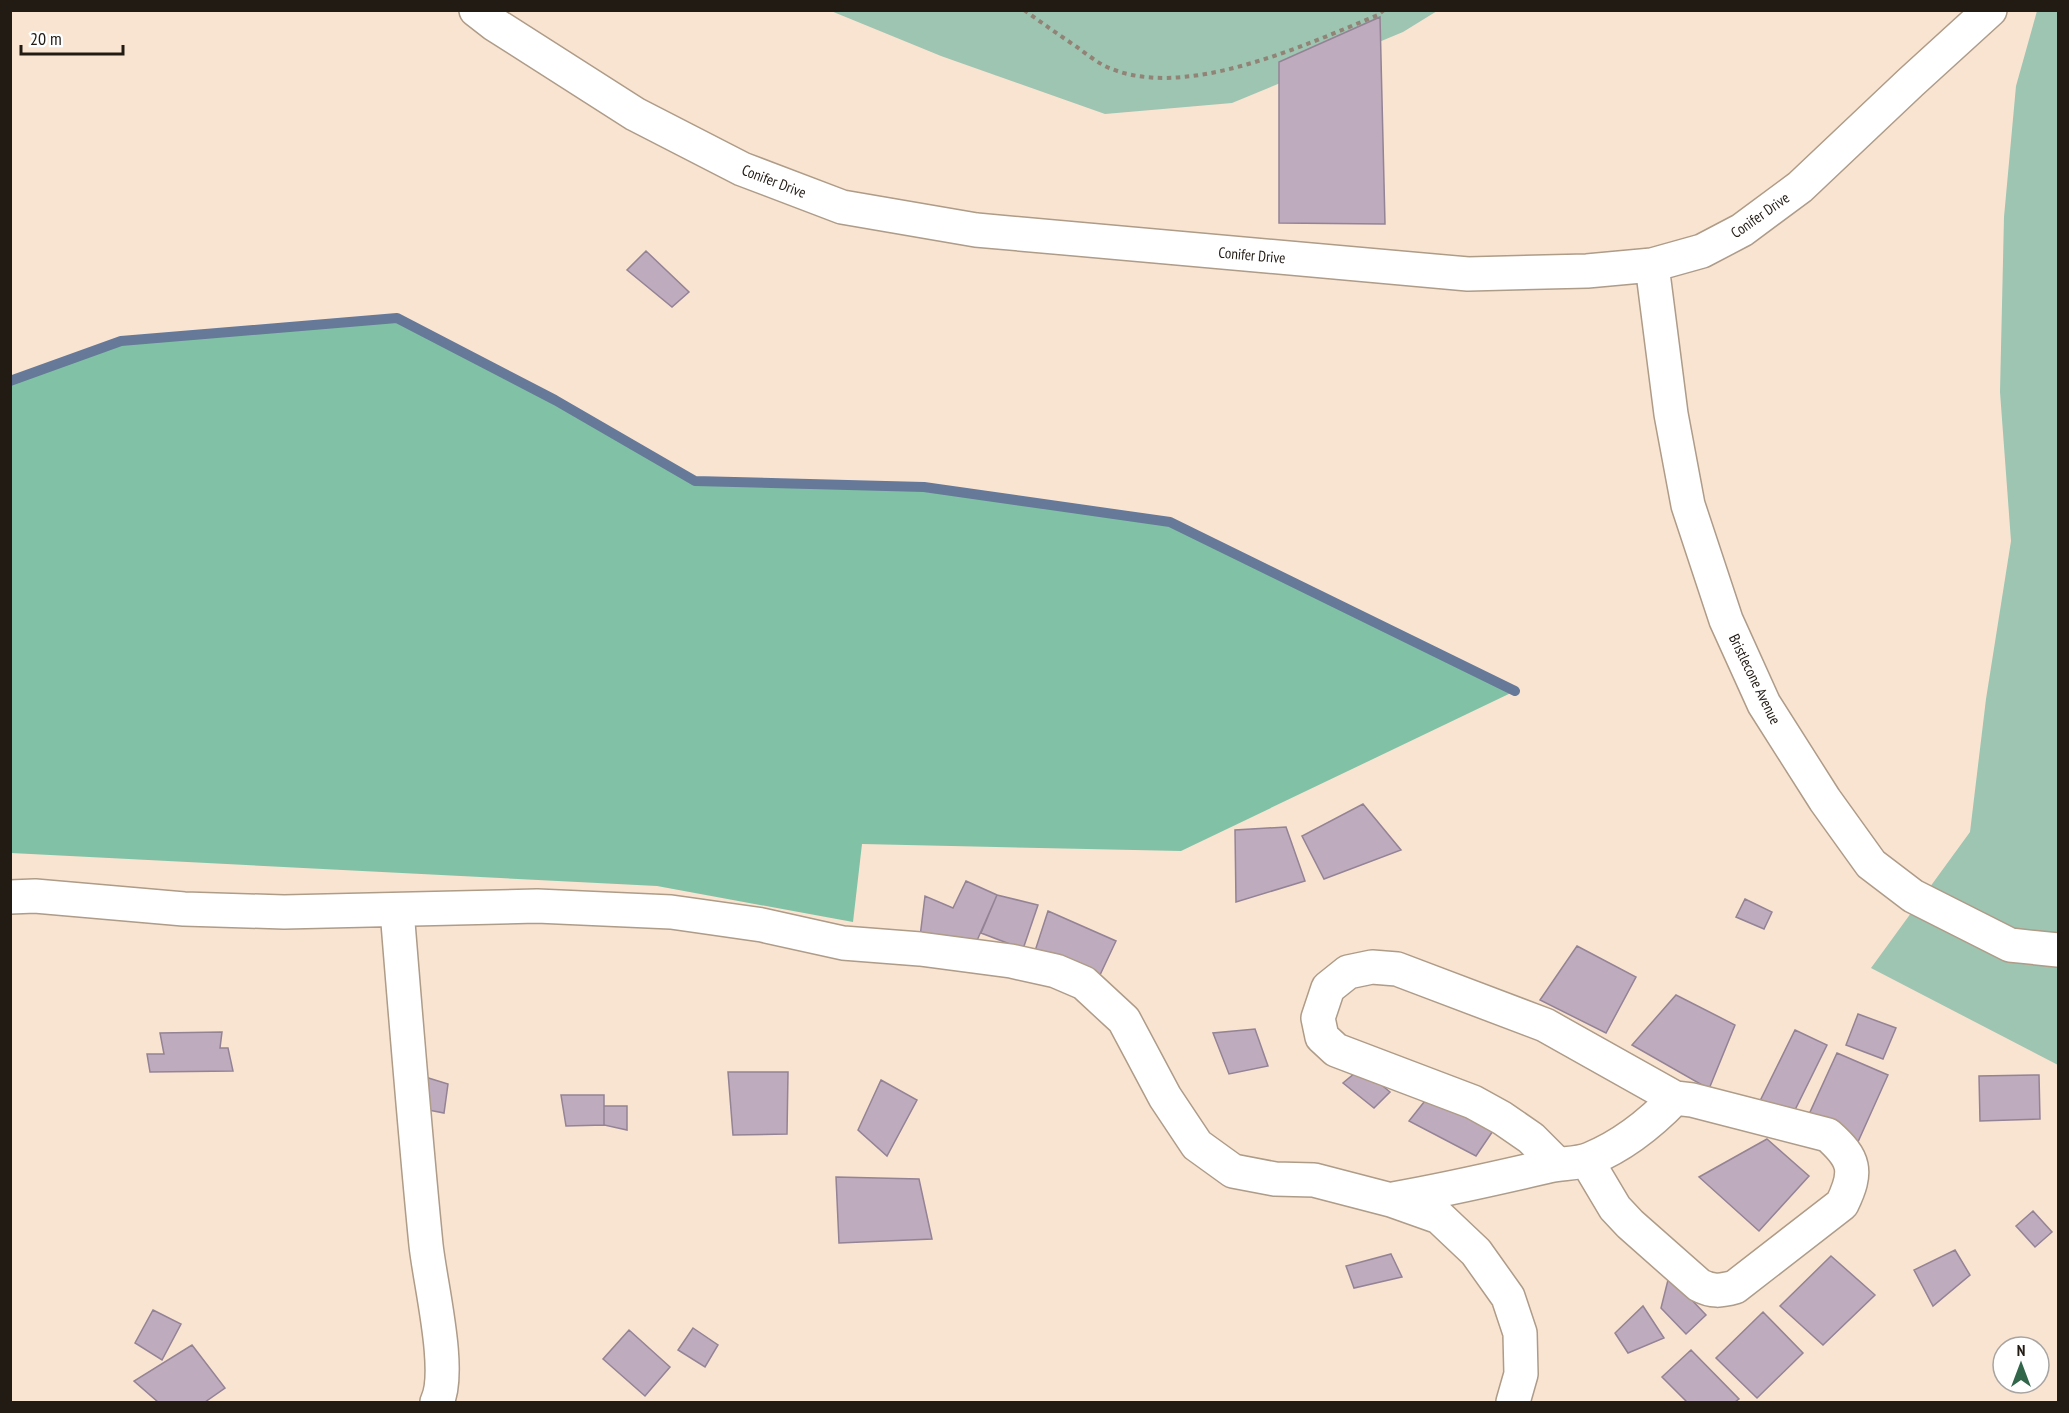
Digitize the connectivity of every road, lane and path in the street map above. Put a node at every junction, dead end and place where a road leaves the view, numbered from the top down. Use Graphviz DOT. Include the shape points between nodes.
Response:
graph roads {
  1 [pos="476,10"];
  2 [pos="1024,10"];
  3 [pos="1384,10"];
  4 [pos="1990,10"];
  5 [pos="1652,265"];
  6 [pos="10,897"];
  7 [pos="397,910"];
  8 [pos="2058,950"];
  9 [pos="1675,1098"];
  10 [pos="1572,1162"];
  11 [pos="1391,1200"];
  12 [pos="437,1402"];
  13 [pos="1512,1402"];
  1 -- 5 [label="street, Conifer Drive" via="635,114 742,169 842,207 976,230 1468,274"];
  2 -- 3 [label="path" via="1103,65 1136,75 1167,78 1205,75 1292,51"];
  4 -- 5 [label="street, Conifer Drive" via="1792,193 1742,230 1701,251"];
  5 -- 8 [label="street, Bristlecone Avenue" via="1671,414 1688,506 1726,620 1764,704 1871,864 1913,896 2010,945"];
  6 -- 7 [label="street" via="184,909"];
  7 -- 11 [label="street" via="537,906 671,912 762,925 843,944 920,949 1056,971 1084,983 1124,1020 1165,1097 1197,1145 1233,1171 1275,1179 1314,1180"];
  7 -- 12 [label="street" via="427,1247 443,1360"];
  9 -- 10 [label="street" via="1627,1139"];
  9 -- 10 [label="street" via="1828,1135 1843,1148 1852,1164 1851,1186 1842,1204 1735,1287 1709,1290 1630,1224"];
  9 -- 10 [label="street" via="1545,1026 1397,969 1372,967 1348,972 1328,988 1318,1018 1322,1037 1336,1050 1473,1102"];
  10 -- 11 [label="street"];
  11 -- 13 [label="street" via="1439,1217 1476,1252 1508,1297 1520,1333 1521,1374"];
}
